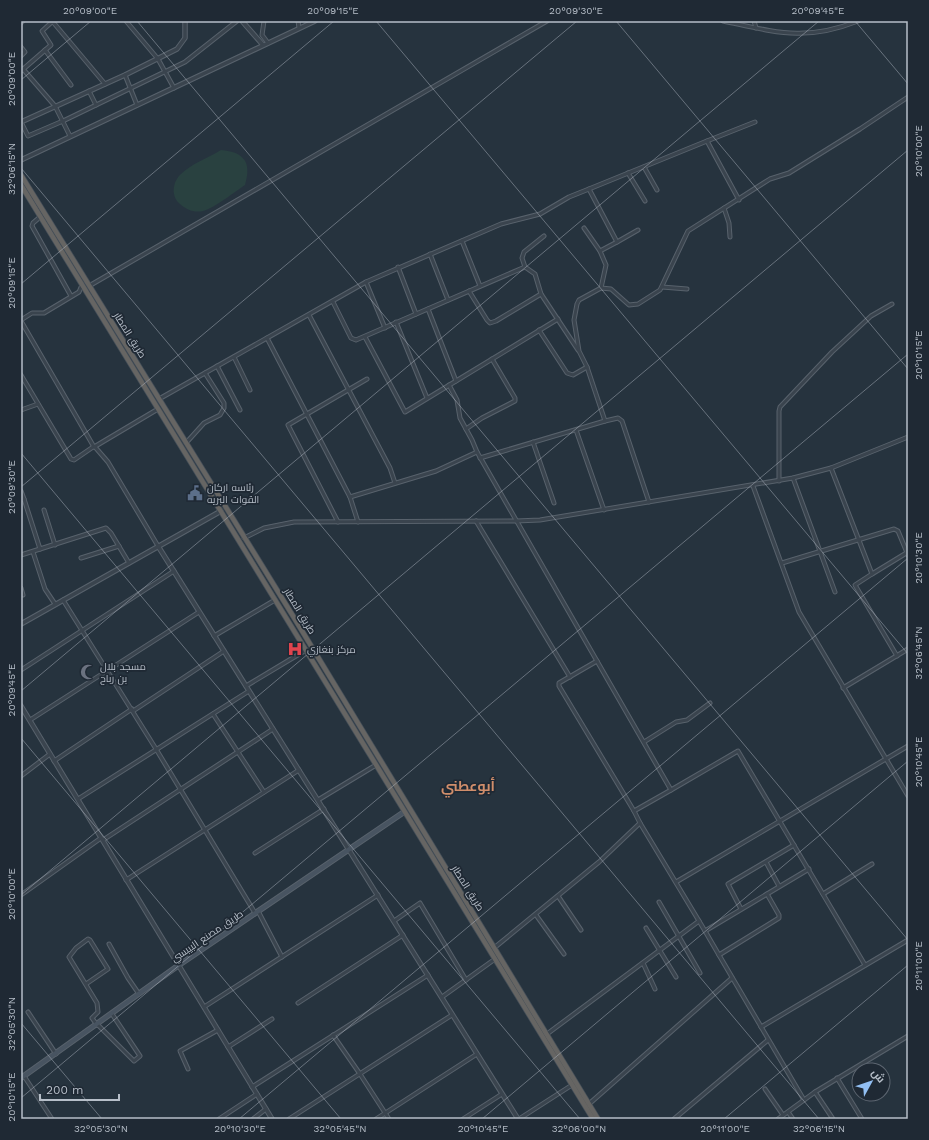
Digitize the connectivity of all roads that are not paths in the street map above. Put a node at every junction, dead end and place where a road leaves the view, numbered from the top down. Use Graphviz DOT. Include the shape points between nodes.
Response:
graph roads {
  1 [pos="53,21"];
  2 [pos="126,21"];
  3 [pos="185,21"];
  4 [pos="237,21"];
  5 [pos="242,21"];
  6 [pos="264,21"];
  7 [pos="298,21"];
  8 [pos="314,21"];
  9 [pos="547,21"];
  10 [pos="723,21"];
  11 [pos="754,21"];
  12 [pos="858,21"];
  13 [pos="299,28"];
  14 [pos="756,28"];
  15 [pos="268,43"];
  16 [pos="263,46"];
  17 [pos="21,47"];
  18 [pos="45,50"];
  19 [pos="21,56"];
  20 [pos="158,59"];
  21 [pos="22,70"];
  22 [pos="166,72"];
  23 [pos="124,75"];
  24 [pos="105,84"];
  25 [pos="71,85"];
  26 [pos="130,88"];
  27 [pos="174,88"];
  28 [pos="89,91"];
  29 [pos="908,96"];
  30 [pos="96,104"];
  31 [pos="137,105"];
  32 [pos="55,106"];
  33 [pos="63,121"];
  34 [pos="21,122"];
  35 [pos="755,122"];
  36 [pos="70,136"];
  37 [pos="707,141"];
  38 [pos="21,159"];
  39 [pos="644,167"];
  40 [pos="628,173"];
  41 [pos="21,175"];
  42 [pos="21,185"];
  43 [pos="589,189"];
  44 [pos="657,190"];
  45 [pos="739,200"];
  46 [pos="645,201"];
  47 [pos="724,208"];
  48 [pos="40,217"];
  49 [pos="584,228"];
  50 [pos="638,230"];
  51 [pos="544,236"];
  52 [pos="730,237"];
  53 [pos="462,241"];
  54 [pos="617,242"];
  55 [pos="600,251"];
  56 [pos="430,254"];
  57 [pos="525,267"];
  58 [pos="398,268"];
  59 [pos="366,282"];
  60 [pos="82,285"];
  61 [pos="89,286"];
  62 [pos="480,286"];
  63 [pos="662,287"];
  64 [pos="601,288"];
  65 [pos="687,289"];
  66 [pos="470,291"];
  67 [pos="79,292"];
  68 [pos="87,294"];
  69 [pos="541,294"];
  70 [pos="71,296"];
  71 [pos="448,300"];
  72 [pos="333,302"];
  73 [pos="892,304"];
  74 [pos="428,309"];
  75 [pos="416,314"];
  76 [pos="309,315"];
  77 [pos="558,319"];
  78 [pos="21,321"];
  79 [pos="396,322"];
  80 [pos="385,328"];
  81 [pos="539,330"];
  82 [pos="365,337"];
  83 [pos="267,338"];
  84 [pos="579,352"];
  85 [pos="234,357"];
  86 [pos="492,359"];
  87 [pos="217,366"];
  88 [pos="587,367"];
  89 [pos="205,373"];
  90 [pos="21,375"];
  91 [pos="367,378"];
  92 [pos="456,381"];
  93 [pos="449,385"];
  94 [pos="348,389"];
  95 [pos="250,390"];
  96 [pos="427,398"];
  97 [pos="159,399"];
  98 [pos="38,404"];
  99 [pos="158,408"];
  100 [pos="21,410"];
  101 [pos="240,410"];
  102 [pos="306,412"];
  103 [pos="605,421"];
  104 [pos="466,429"];
  105 [pos="576,430"];
  106 [pos="908,437"];
  107 [pos="533,442"];
  108 [pos="186,444"];
  109 [pos="94,447"];
  110 [pos="477,452"];
  111 [pos="480,458"];
  112 [pos="831,468"];
  113 [pos="793,478"];
  114 [pos="779,481"];
  115 [pos="395,483"];
  116 [pos="753,486"];
  117 [pos="21,491"];
  118 [pos="350,497"];
  119 [pos="22,500"];
  120 [pos="649,502"];
  121 [pos="554,503"];
  122 [pos="44,510"];
  123 [pos="604,510"];
  124 [pos="221,511"];
  125 [pos="476,521"];
  126 [pos="338,522"];
  127 [pos="358,522"];
  128 [pos="516,522"];
  129 [pos="244,538"];
  130 [pos="858,540"];
  131 [pos="55,544"];
  132 [pos="119,546"];
  133 [pos="158,546"];
  134 [pos="40,549"];
  135 [pos="33,552"];
  136 [pos="820,552"];
  137 [pos="908,554"];
  138 [pos="21,556"];
  139 [pos="81,558"];
  140 [pos="129,563"];
  141 [pos="782,563"];
  142 [pos="174,571"];
  143 [pos="872,574"];
  144 [pos="21,588"];
  145 [pos="835,592"];
  146 [pos="23,595"];
  147 [pos="63,600"];
  148 [pos="275,600"];
  149 [pos="55,604"];
  150 [pos="199,612"];
  151 [pos="21,624"];
  152 [pos="83,631"];
  153 [pos="214,636"];
  154 [pos="908,649"];
  155 [pos="306,650"];
  156 [pos="224,651"];
  157 [pos="897,656"];
  158 [pos="597,661"];
  159 [pos="21,670"];
  160 [pos="108,671"];
  161 [pos="570,677"];
  162 [pos="246,686"];
  163 [pos="843,688"];
  164 [pos="249,691"];
  165 [pos="710,703"];
  166 [pos="21,706"];
  167 [pos="132,710"];
  168 [pos="213,714"];
  169 [pos="30,720"];
  170 [pos="273,729"];
  171 [pos="644,742"];
  172 [pos="908,746"];
  173 [pos="156,749"];
  174 [pos="238,753"];
  175 [pos="50,754"];
  176 [pos="887,759"];
  177 [pos="54,761"];
  178 [pos="376,765"];
  179 [pos="299,770"];
  180 [pos="21,776"];
  181 [pos="181,790"];
  182 [pos="671,790"];
  183 [pos="264,792"];
  184 [pos="908,796"];
  185 [pos="78,799"];
  186 [pos="318,800"];
  187 [pos="324,809"];
  188 [pos="634,811"];
  189 [pos="404,812"];
  190 [pos="779,821"];
  191 [pos="640,823"];
  192 [pos="205,830"];
  193 [pos="102,839"];
  194 [pos="794,845"];
  195 [pos="349,849"];
  196 [pos="255,853"];
  197 [pos="766,862"];
  198 [pos="872,864"];
  199 [pos="809,869"];
  200 [pos="126,880"];
  201 [pos="676,882"];
  202 [pos="780,886"];
  203 [pos="767,894"];
  204 [pos="823,894"];
  205 [pos="21,895"];
  206 [pos="378,895"];
  207 [pos="558,896"];
  208 [pos="659,902"];
  209 [pos="741,909"];
  210 [pos="257,912"];
  211 [pos="536,915"];
  212 [pos="472,916"];
  213 [pos="394,921"];
  214 [pos="699,921"];
  215 [pos="646,928"];
  216 [pos="581,930"];
  217 [pos="705,931"];
  218 [pos="403,935"];
  219 [pos="679,936"];
  220 [pos="908,940"];
  221 [pos="109,944"];
  222 [pos="494,948"];
  223 [pos="659,950"];
  224 [pos="564,954"];
  225 [pos="719,955"];
  226 [pos="282,956"];
  227 [pos="495,959"];
  228 [pos="643,963"];
  229 [pos="179,965"];
  230 [pos="865,965"];
  231 [pos="700,973"];
  232 [pos="428,975"];
  233 [pos="676,977"];
  234 [pos="732,978"];
  235 [pos="466,980"];
  236 [pos="86,984"];
  237 [pos="655,989"];
  238 [pos="139,994"];
  239 [pos="442,997"];
  240 [pos="298,1003"];
  241 [pos="204,1007"];
  242 [pos="28,1012"];
  243 [pos="112,1014"];
  244 [pos="452,1014"];
  245 [pos="272,1019"];
  246 [pos="97,1024"];
  247 [pos="761,1027"];
  248 [pos="218,1030"];
  249 [pos="546,1034"];
  250 [pos="332,1035"];
  251 [pos="908,1036"];
  252 [pos="768,1040"];
  253 [pos="228,1047"];
  254 [pos="56,1054"];
  255 [pos="477,1054"];
  256 [pos="559,1058"];
  257 [pos="188,1069"];
  258 [pos="360,1074"];
  259 [pos="23,1077"];
  260 [pos="837,1078"];
  261 [pos="572,1085"];
  262 [pos="252,1087"];
  263 [pos="765,1089"];
  264 [pos="815,1092"];
  265 [pos="257,1094"];
  266 [pos="502,1094"];
  267 [pos="804,1100"];
  268 [pos="589,1104"];
  269 [pos="266,1109"];
  270 [pos="788,1112"];
  271 [pos="385,1113"];
  272 [pos="782,1116"];
  273 [pos="52,1119"];
  274 [pos="219,1119"];
  275 [pos="253,1119"];
  276 [pos="272,1119"];
  277 [pos="289,1119"];
  278 [pos="376,1119"];
  279 [pos="389,1119"];
  280 [pos="463,1119"];
  281 [pos="518,1119"];
  282 [pos="593,1119"];
  283 [pos="598,1119"];
  284 [pos="674,1119"];
  285 [pos="778,1119"];
  286 [pos="793,1119"];
  287 [pos="833,1119"];
  288 [pos="862,1119"];
  1 -- 18 [label="street" via="42,31 51,44"];
  1 -- 24 [label="street"];
  2 -- 20 [label="street"];
  3 -- 20 [label="street" via="186,30 182,43 177,49"];
  4 -- 22 [label="street" via="192,58"];
  5 -- 16 [label="street"];
  6 -- 15 [label="street" via="262,35"];
  7 -- 13 [label="street"];
  8 -- 13 [label="street"];
  9 -- 61 [label="street"];
  10 -- 14 [label="street"];
  11 -- 14 [label="street"];
  12 -- 14 [label="street" via="818,34 793,35"];
  13 -- 15 [label="street"];
  15 -- 16 [label="street"];
  16 -- 27 [label="street"];
  17 -- 19 [label="street" via="24,52"];
  18 -- 21 [label="street"];
  18 -- 25 [label="street"];
  20 -- 22 [label="street"];
  20 -- 23 [label="street"];
  21 -- 32 [label="street"];
  22 -- 26 [label="street"];
  22 -- 27 [label="street"];
  23 -- 24 [label="street"];
  23 -- 26 [label="street"];
  24 -- 28 [label="street"];
  26 -- 30 [label="street"];
  26 -- 31 [label="street"];
  27 -- 31 [label="street"];
  28 -- 30 [label="street"];
  28 -- 32 [label="street"];
  29 -- 45 [label="street" via="860,130 789,173 770,179"];
  30 -- 33 [label="street"];
  31 -- 36 [label="street"];
  32 -- 33 [label="street"];
  32 -- 34 [label="street"];
  33 -- 34 [label="street" via="28,136"];
  33 -- 36 [label="street"];
  35 -- 37 [label="street"];
  36 -- 38 [label="street"];
  37 -- 39 [label="street"];
  37 -- 45 [label="street"];
  39 -- 40 [label="street"];
  39 -- 44 [label="street"];
  40 -- 43 [label="street"];
  40 -- 46 [label="street"];
  41 -- 61 [label="highway, طريق المطار"];
  42 -- 48 [label="highway, طريق المطار"];
  43 -- 53 [label="street" via="540,214 500,224"];
  43 -- 54 [label="street"];
  45 -- 47 [label="street"];
  47 -- 52 [label="street"];
  47 -- 63 [label="street" via="686,233 682,247"];
  48 -- 60 [label="highway, طريق المطار"];
  48 -- 70 [label="street" via="32,226"];
  49 -- 55 [label="street"];
  50 -- 54 [label="street"];
  51 -- 57 [label="street" via="524,252 522,258"];
  53 -- 56 [label="street"];
  53 -- 62 [label="street"];
  54 -- 55 [label="street"];
  55 -- 64 [label="street" via="606,265"];
  56 -- 58 [label="street"];
  56 -- 71 [label="street"];
  57 -- 62 [label="street"];
  57 -- 69 [label="street" via="535,274"];
  58 -- 59 [label="street"];
  58 -- 75 [label="street"];
  59 -- 72 [label="street"];
  59 -- 80 [label="street"];
  60 -- 67 [label="street"];
  60 -- 68 [label="highway, طريق المطار"];
  61 -- 97 [label="highway, طريق المطار"];
  62 -- 66 [label="street"];
  63 -- 64 [label="street" via="653,296 631,306 611,289"];
  63 -- 65 [label="street"];
  64 -- 84 [label="street" via="579,300 577,304 574,320"];
  66 -- 69 [label="street" via="490,323"];
  66 -- 71 [label="street"];
  67 -- 68 [label="street"];
  67 -- 70 [label="street"];
  68 -- 99 [label="highway, طريق المطار"];
  69 -- 77 [label="street"];
  70 -- 78 [label="street" via="44,313 32,313"];
  71 -- 74 [label="street"];
  72 -- 76 [label="street"];
  72 -- 82 [label="street" via="352,340"];
  73 -- 114 [label="street" via="871,316 832,352 780,407"];
  74 -- 75 [label="street"];
  74 -- 92 [label="street"];
  75 -- 79 [label="street"];
  76 -- 83 [label="street"];
  76 -- 94 [label="street"];
  77 -- 81 [label="street"];
  77 -- 84 [label="street"];
  78 -- 109 [label="street"];
  79 -- 80 [label="street"];
  79 -- 96 [label="street"];
  80 -- 82 [label="street"];
  81 -- 86 [label="street"];
  81 -- 88 [label="street" via="567,374 573,375"];
  82 -- 96 [label="street" via="405,412"];
  83 -- 85 [label="street"];
  83 -- 102 [label="street"];
  84 -- 88 [label="street"];
  85 -- 87 [label="street"];
  85 -- 95 [label="street"];
  86 -- 92 [label="street"];
  86 -- 104 [label="street" via="515,401"];
  87 -- 89 [label="street"];
  87 -- 101 [label="street"];
  88 -- 103 [label="street"];
  89 -- 97 [label="street"];
  89 -- 108 [label="street" via="224,403 224,408 220,415 204,424"];
  90 -- 98 [label="street"];
  91 -- 94 [label="street"];
  92 -- 93 [label="street"];
  93 -- 96 [label="street"];
  93 -- 104 [label="street" via="457,400 460,418"];
  94 -- 102 [label="street"];
  94 -- 115 [label="street" via="390,468"];
  97 -- 108 [label="highway, طريق المطار"];
  98 -- 100 [label="street"];
  98 -- 109 [label="street" via="71,459 74,460"];
  99 -- 109 [label="street"];
  99 -- 124 [label="highway, طريق المطار"];
  102 -- 118 [label="street"];
  102 -- 126 [label="street" via="288,424"];
  103 -- 105 [label="street"];
  103 -- 120 [label="street" via="618,418 622,421"];
  104 -- 110 [label="street"];
  105 -- 107 [label="street"];
  105 -- 123 [label="street"];
  106 -- 112 [label="street"];
  107 -- 111 [label="street"];
  107 -- 121 [label="street"];
  108 -- 129 [label="highway, طريق المطار"];
  109 -- 133 [label="street" via="108,462"];
  110 -- 111 [label="street"];
  110 -- 115 [label="street" via="436,471"];
  111 -- 128 [label="street"];
  112 -- 113 [label="street"];
  112 -- 130 [label="street"];
  113 -- 114 [label="street"];
  113 -- 136 [label="street"];
  114 -- 116 [label="street"];
  115 -- 118 [label="street"];
  116 -- 120 [label="street"];
  116 -- 141 [label="street"];
  117 -- 119 [label="street"];
  118 -- 127 [label="street"];
  119 -- 134 [label="street"];
  120 -- 123 [label="street"];
  122 -- 131 [label="street"];
  123 -- 128 [label="street"];
  124 -- 133 [label="street"];
  124 -- 148 [label="highway, طريق المطار"];
  125 -- 127 [label="street"];
  125 -- 128 [label="street"];
  125 -- 161 [label="street"];
  126 -- 127 [label="street"];
  126 -- 129 [label="street" via="286,523 257,531"];
  128 -- 158 [label="street"];
  129 -- 212 [label="highway, طريق المطار"];
  130 -- 136 [label="street"];
  130 -- 137 [label="street" via="895,529"];
  130 -- 143 [label="street"];
  131 -- 132 [label="street" via="106,528"];
  131 -- 134 [label="street"];
  132 -- 139 [label="street"];
  132 -- 140 [label="street"];
  133 -- 140 [label="street"];
  133 -- 142 [label="street"];
  134 -- 135 [label="street"];
  135 -- 138 [label="street"];
  135 -- 149 [label="street" via="45,589"];
  136 -- 141 [label="street"];
  136 -- 145 [label="street"];
  137 -- 143 [label="street"];
  140 -- 147 [label="street"];
  141 -- 163 [label="street" via="799,612"];
  142 -- 150 [label="street"];
  142 -- 152 [label="street"];
  143 -- 157 [label="street" via="855,585"];
  144 -- 146 [label="street"];
  147 -- 149 [label="street"];
  147 -- 152 [label="street"];
  148 -- 153 [label="street"];
  148 -- 155 [label="highway, طريق المطار"];
  149 -- 151 [label="street"];
  150 -- 153 [label="street"];
  150 -- 160 [label="street"];
  152 -- 159 [label="street"];
  152 -- 160 [label="street"];
  153 -- 156 [label="street"];
  154 -- 157 [label="street"];
  155 -- 162 [label="street"];
  155 -- 178 [label="highway, طريق المطار"];
  156 -- 162 [label="street"];
  156 -- 167 [label="street"];
  157 -- 163 [label="street"];
  158 -- 161 [label="street"];
  158 -- 171 [label="street"];
  160 -- 167 [label="street"];
  160 -- 169 [label="street"];
  161 -- 188 [label="street" via="559,683 559,686"];
  162 -- 164 [label="street"];
  163 -- 176 [label="street"];
  164 -- 168 [label="street"];
  164 -- 170 [label="street"];
  165 -- 171 [label="street" via="687,720 676,722"];
  166 -- 169 [label="street"];
  167 -- 173 [label="street"];
  167 -- 177 [label="street"];
  168 -- 173 [label="street"];
  168 -- 174 [label="street"];
  169 -- 175 [label="street"];
  170 -- 174 [label="street"];
  170 -- 179 [label="street"];
  171 -- 182 [label="street"];
  172 -- 176 [label="street"];
  173 -- 181 [label="street"];
  173 -- 185 [label="street"];
  174 -- 181 [label="street"];
  174 -- 183 [label="street"];
  175 -- 177 [label="street"];
  175 -- 180 [label="street"];
  176 -- 184 [label="street"];
  176 -- 190 [label="street"];
  177 -- 185 [label="street"];
  178 -- 186 [label="street"];
  178 -- 189 [label="highway, طريق المطار"];
  179 -- 183 [label="street"];
  179 -- 186 [label="street"];
  181 -- 192 [label="street"];
  181 -- 193 [label="street"];
  182 -- 188 [label="street"];
  182 -- 190 [label="street" via="738,751"];
  183 -- 192 [label="street"];
  185 -- 193 [label="street"];
  186 -- 187 [label="street"];
  187 -- 195 [label="street"];
  187 -- 196 [label="street"];
  188 -- 191 [label="street"];
  189 -- 195 [label="main road, طريق مصنع البيبسي"];
  189 -- 212 [label="highway, طريق المطار"];
  190 -- 194 [label="street"];
  190 -- 201 [label="street"];
  191 -- 201 [label="street"];
  191 -- 207 [label="street"];
  192 -- 200 [label="street"];
  192 -- 210 [label="street"];
  193 -- 200 [label="street"];
  193 -- 205 [label="street"];
  194 -- 197 [label="street"];
  194 -- 199 [label="street"];
  195 -- 206 [label="street"];
  195 -- 210 [label="main road, طريق مصنع البيبسي"];
  197 -- 202 [label="street"];
  197 -- 209 [label="street" via="728,884"];
  198 -- 204 [label="street"];
  199 -- 202 [label="street"];
  199 -- 204 [label="street"];
  200 -- 229 [label="street"];
  201 -- 214 [label="street"];
  202 -- 203 [label="street"];
  203 -- 209 [label="street"];
  203 -- 225 [label="street" via="780,915 779,918"];
  204 -- 230 [label="street"];
  206 -- 213 [label="street"];
  206 -- 226 [label="street"];
  207 -- 211 [label="street"];
  207 -- 216 [label="street"];
  208 -- 219 [label="street"];
  209 -- 217 [label="street"];
  210 -- 226 [label="street"];
  210 -- 229 [label="main road, طريق مصنع البيبسي"];
  211 -- 222 [label="street"];
  211 -- 224 [label="street"];
  212 -- 222 [label="highway, طريق المطار"];
  212 -- 227 [label="highway, طريق المطار"];
  213 -- 218 [label="street"];
  213 -- 235 [label="street" via="420,903"];
  214 -- 217 [label="street"];
  214 -- 219 [label="street"];
  215 -- 223 [label="street"];
  217 -- 225 [label="street"];
  218 -- 232 [label="street"];
  218 -- 240 [label="street"];
  219 -- 223 [label="street"];
  219 -- 231 [label="street"];
  220 -- 230 [label="street"];
  221 -- 238 [label="street"];
  222 -- 249 [label="highway, طريق المطار"];
  223 -- 228 [label="street"];
  223 -- 233 [label="street"];
  225 -- 234 [label="street"];
  226 -- 241 [label="street"];
  227 -- 235 [label="street"];
  227 -- 256 [label="highway, طريق المطار"];
  228 -- 237 [label="street"];
  228 -- 249 [label="street"];
  229 -- 238 [label="main road, طريق مصنع البيبسي"];
  229 -- 241 [label="street"];
  230 -- 247 [label="street"];
  232 -- 239 [label="street"];
  232 -- 250 [label="street"];
  234 -- 247 [label="street"];
  234 -- 268 [label="street"];
  235 -- 239 [label="street"];
  236 -- 236 [label="street" via="69,956 88,939 108,969"];
  236 -- 246 [label="street" via="98,1005 98,1012 92,1018"];
  238 -- 243 [label="main road, طريق مصنع البيبسي"];
  239 -- 244 [label="street"];
  241 -- 248 [label="street"];
  242 -- 254 [label="street"];
  243 -- 246 [label="main road, طريق مصنع البيبسي"];
  243 -- 246 [label="street" via="140,1056 134,1061"];
  244 -- 255 [label="street"];
  244 -- 258 [label="street"];
  245 -- 253 [label="street"];
  246 -- 254 [label="main road, طريق مصنع البيبسي"];
  247 -- 252 [label="street"];
  248 -- 253 [label="street"];
  248 -- 257 [label="street" via="180,1051"];
  249 -- 256 [label="highway, طريق المطار"];
  250 -- 258 [label="street"];
  250 -- 262 [label="street"];
  251 -- 260 [label="street"];
  252 -- 267 [label="street"];
  252 -- 284 [label="street"];
  253 -- 262 [label="street"];
  254 -- 259 [label="main road, طريق مصنع البيبسي"];
  255 -- 266 [label="street"];
  255 -- 271 [label="street"];
  256 -- 261 [label="highway, طريق المطار"];
  256 -- 268 [label="highway, طريق المطار"];
  258 -- 271 [label="street"];
  258 -- 277 [label="street"];
  259 -- 273 [label="street"];
  260 -- 264 [label="street"];
  260 -- 288 [label="street"];
  261 -- 281 [label="street"];
  261 -- 282 [label="highway, طريق المطار"];
  262 -- 265 [label="street"];
  263 -- 272 [label="street"];
  264 -- 267 [label="street"];
  264 -- 287 [label="street"];
  265 -- 269 [label="street"];
  265 -- 274 [label="street"];
  266 -- 280 [label="street"];
  266 -- 281 [label="street"];
  267 -- 270 [label="street"];
  268 -- 283 [label="highway, طريق المطار"];
  269 -- 275 [label="street"];
  269 -- 276 [label="street"];
  270 -- 272 [label="street"];
  270 -- 286 [label="street"];
  271 -- 278 [label="street"];
  271 -- 279 [label="street"];
  272 -- 285 [label="street"];
}
